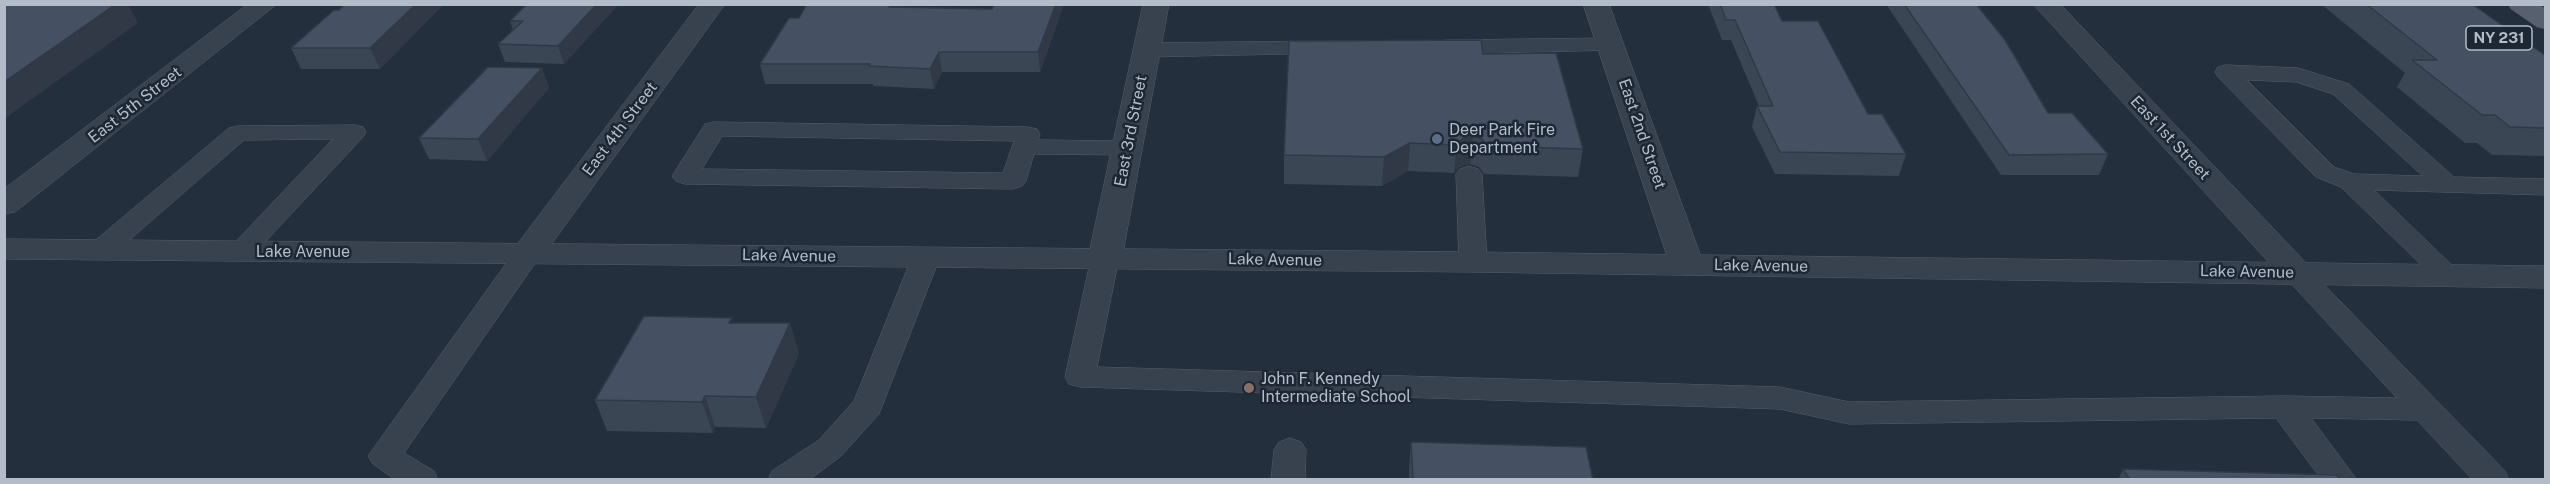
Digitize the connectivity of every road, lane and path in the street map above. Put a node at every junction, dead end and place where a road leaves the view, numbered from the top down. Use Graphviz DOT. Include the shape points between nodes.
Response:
graph roads {
  1 [pos="265,4"];
  2 [pos="712,4"];
  3 [pos="1156,4"];
  4 [pos="1596,4"];
  5 [pos="2044,4"];
  6 [pos="2520,4"];
  7 [pos="2546,21"];
  8 [pos="1610,45"];
  9 [pos="1420,47"];
  10 [pos="1349,48"];
  11 [pos="1147,50"];
  12 [pos="1024,147"];
  13 [pos="1127,148"];
  14 [pos="1469,174"];
  15 [pos="2350,182"];
  16 [pos="2447,184"];
  17 [pos="2546,187"];
  18 [pos="4,205"];
  19 [pos="4,249"];
  20 [pos="101,250"];
  21 [pos="241,251"];
  22 [pos="528,253"];
  23 [pos="926,257"];
  24 [pos="1105,258"];
  25 [pos="1473,262"];
  26 [pos="1687,265"];
  27 [pos="2296,272"];
  28 [pos="2448,275"];
  29 [pos="2546,277"];
  30 [pos="2285,407"];
  31 [pos="2426,409"];
  32 [pos="422,480"];
  33 [pos="783,480"];
  34 [pos="2341,480"];
  35 [pos="2493,480"];
  1 -- 18 [label="street, East 5th Street"];
  2 -- 22 [label="street, East 4th Street"];
  3 -- 11 [label="street, East 3rd Street"];
  4 -- 8 [label="street, East 2nd Street"];
  5 -- 27 [label="street, East 1st Street"];
  6 -- 7 [label="main road, NY 231"];
  8 -- 9 [label="lane"];
  8 -- 26 [label="street, East 2nd Street"];
  10 -- 11 [label="lane"];
  11 -- 13 [label="street, East 3rd Street"];
  12 -- 12 [label="lane" via="1028,134 714,129 685,176 1013,181"];
  12 -- 13 [label="lane"];
  13 -- 24 [label="street, East 3rd Street"];
  14 -- 25 [label="lane"];
  15 -- 16 [label="lane"];
  15 -- 16 [label="lane" via="2325,172 2226,72 2298,75 2342,89"];
  15 -- 28 [label="lane"];
  16 -- 17 [label="lane"];
  19 -- 20 [label="street, Lake Avenue"];
  20 -- 21 [label="street, Lake Avenue"];
  20 -- 21 [label="lane" via="238,133 354,132"];
  21 -- 22 [label="street, Lake Avenue"];
  22 -- 23 [label="street, Lake Avenue"];
  22 -- 32 [label="lane" via="384,456"];
  23 -- 24 [label="street, Lake Avenue"];
  23 -- 33 [label="lane" via="868,406 830,448"];
  24 -- 25 [label="street, Lake Avenue"];
  24 -- 30 [label="lane" via="1080,377 1780,398 1849,413"];
  25 -- 26 [label="street, Lake Avenue"];
  26 -- 27 [label="street, Lake Avenue"];
  27 -- 28 [label="street, Lake Avenue"];
  27 -- 31 [label="lane"];
  28 -- 29 [label="street, Lake Avenue"];
  30 -- 31 [label="lane"];
  30 -- 34 [label="lane"];
  31 -- 35 [label="lane"];
}
